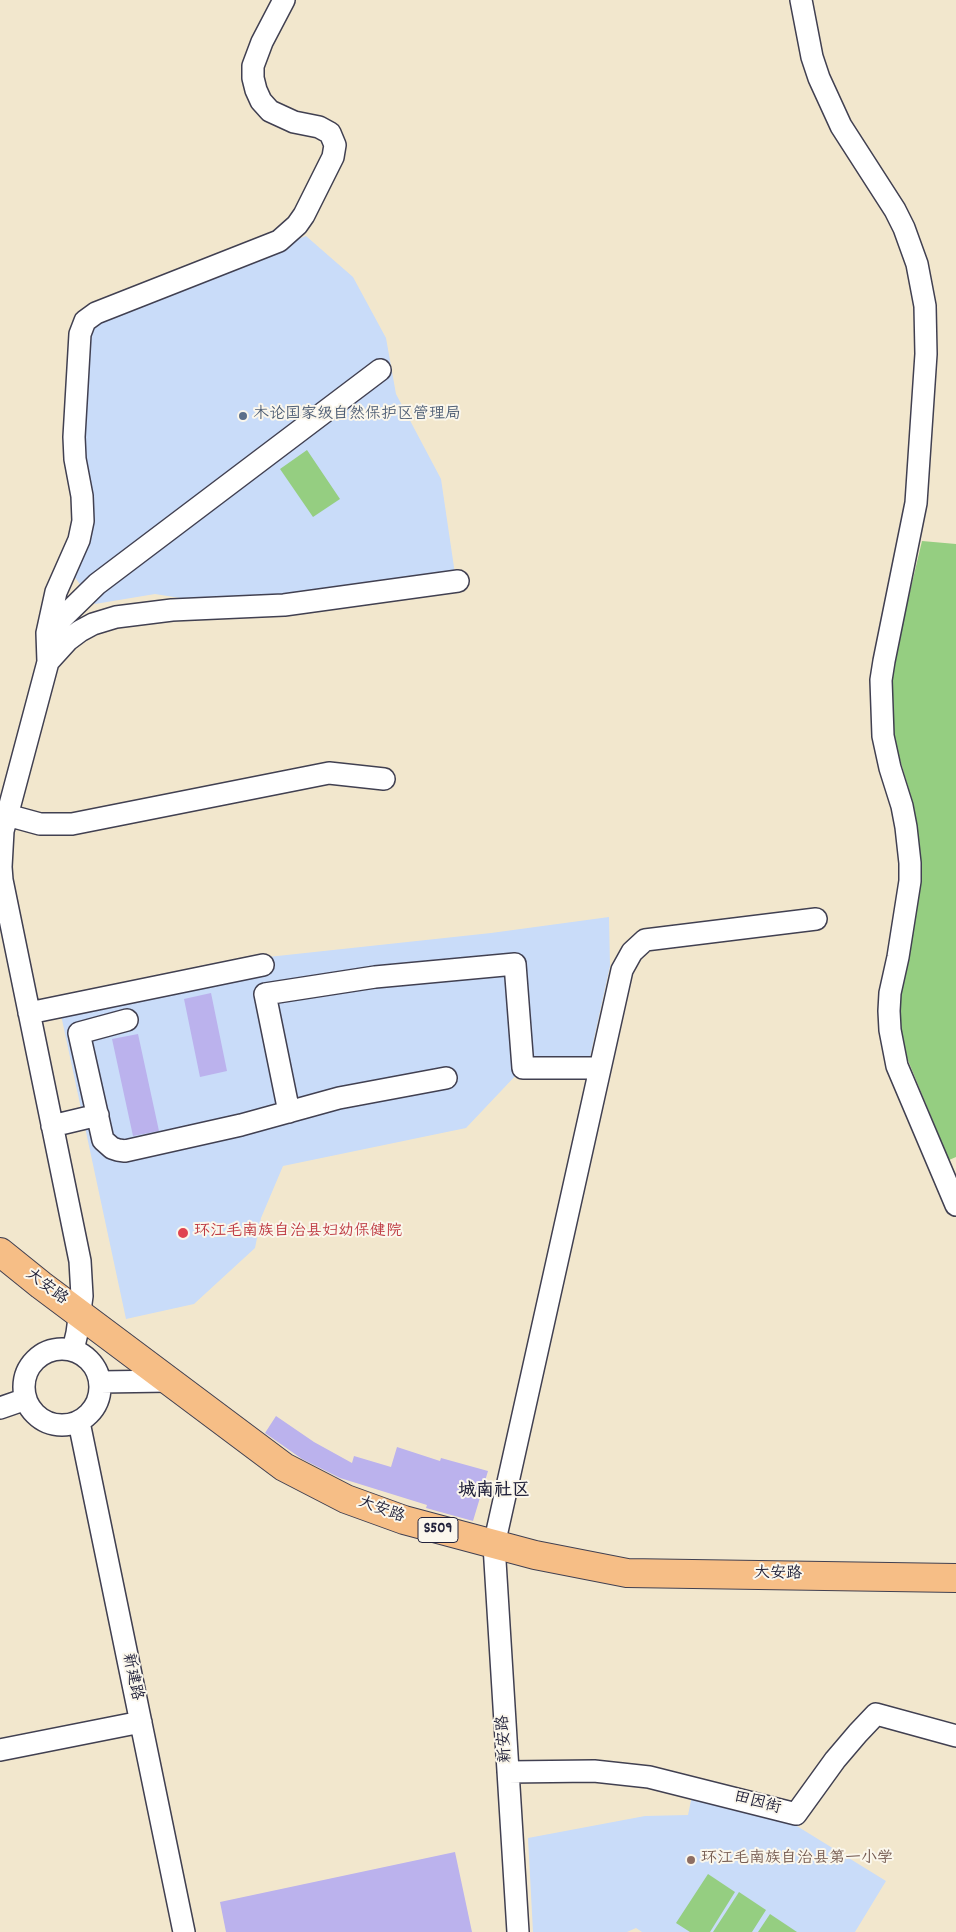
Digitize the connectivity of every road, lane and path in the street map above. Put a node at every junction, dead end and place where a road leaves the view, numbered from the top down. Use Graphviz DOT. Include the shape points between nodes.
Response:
graph roads {
  1 [pos="284,0"];
  2 [pos="801,0"];
  3 [pos="380,370"];
  4 [pos="458,582"];
  5 [pos="48,633"];
  6 [pos="48,662"];
  7 [pos="384,779"];
  8 [pos="7,815"];
  9 [pos="1,839"];
  10 [pos="816,919"];
  11 [pos="263,965"];
  12 [pos="29,1013"];
  13 [pos="128,1020"];
  14 [pos="600,1068"];
  15 [pos="446,1078"];
  16 [pos="289,1112"];
  17 [pos="98,1115"];
  18 [pos="52,1126"];
  19 [pos="956,1205"];
  20 [pos="0,1252"];
  21 [pos="80,1314"];
  22 [pos="73,1350"];
  23 [pos="169,1381"];
  24 [pos="100,1382"];
  25 [pos="26,1399"];
  26 [pos="0,1408"];
  27 [pos="79,1422"];
  28 [pos="494,1545"];
  29 [pos="956,1578"];
  30 [pos="141,1722"];
  31 [pos="956,1736"];
  32 [pos="0,1750"];
  33 [pos="508,1772"];
  34 [pos="184,1932"];
  35 [pos="518,1932"];
  1 -- 5 [label="street" via="253,66 256,90 266,106 281,117 330,133 335,145 333,157 304,215 279,241 96,313 85,321 80,334 74,437 83,521 79,540 56,592"];
  2 -- 19 [label="street" via="818,78 841,126 904,228 917,264 925,306 926,354 916,503 884,661 880,700 883,736 904,813 910,863 910,881 890,993 890,1030 903,1084"];
  3 -- 5 [label="street" via="96,584"];
  4 -- 6 [label="street" via="284,605 116,616 80,631"];
  5 -- 6 [label="street"];
  6 -- 8 [label="street"];
  7 -- 8 [label="street" via="329,773 72,824 40,824"];
  8 -- 9 [label="street"];
  9 -- 12 [label="street" via="2,880"];
  10 -- 14 [label="street, 新安路" via="645,940 632,952 622,970"];
  11 -- 12 [label="street"];
  12 -- 18 [label="street"];
  13 -- 17 [label="street" via="79,1033"];
  14 -- 16 [label="street" via="523,1068 514,964 375,977 265,994"];
  14 -- 28 [label="street, 新安路"];
  15 -- 16 [label="street" via="338,1098"];
  16 -- 17 [label="street" via="125,1151 112,1148 103,1140"];
  17 -- 18 [label="street"];
  18 -- 21 [label="street" via="80,1261"];
  20 -- 21 [label="main road, 大安路 / S509"];
  21 -- 22 [label="street"];
  21 -- 23 [label="main road, 大安路 / S509"];
  22 -- 24 [label="street" via="93,1365"];
  22 -- 25 [label="street" via="51,1350 36,1359 24,1382"];
  23 -- 24 [label="street"];
  23 -- 28 [label="main road, 大安路 / S509" via="284,1467 315,1484 404,1520"];
  24 -- 27 [label="street" via="98,1401"];
  25 -- 26 [label="street"];
  25 -- 27 [label="street" via="36,1415 51,1424 61,1426"];
  27 -- 30 [label="street, 新建路"];
  28 -- 29 [label="main road, 大安路 / S509" via="627,1573"];
  28 -- 33 [label="street, 新安路"];
  30 -- 32 [label="street"];
  30 -- 34 [label="street, 新建路"];
  31 -- 33 [label="street, 田因街" via="876,1714 835,1760 796,1814 640,1776 585,1771"];
  33 -- 35 [label="street, 新安路"];
}
